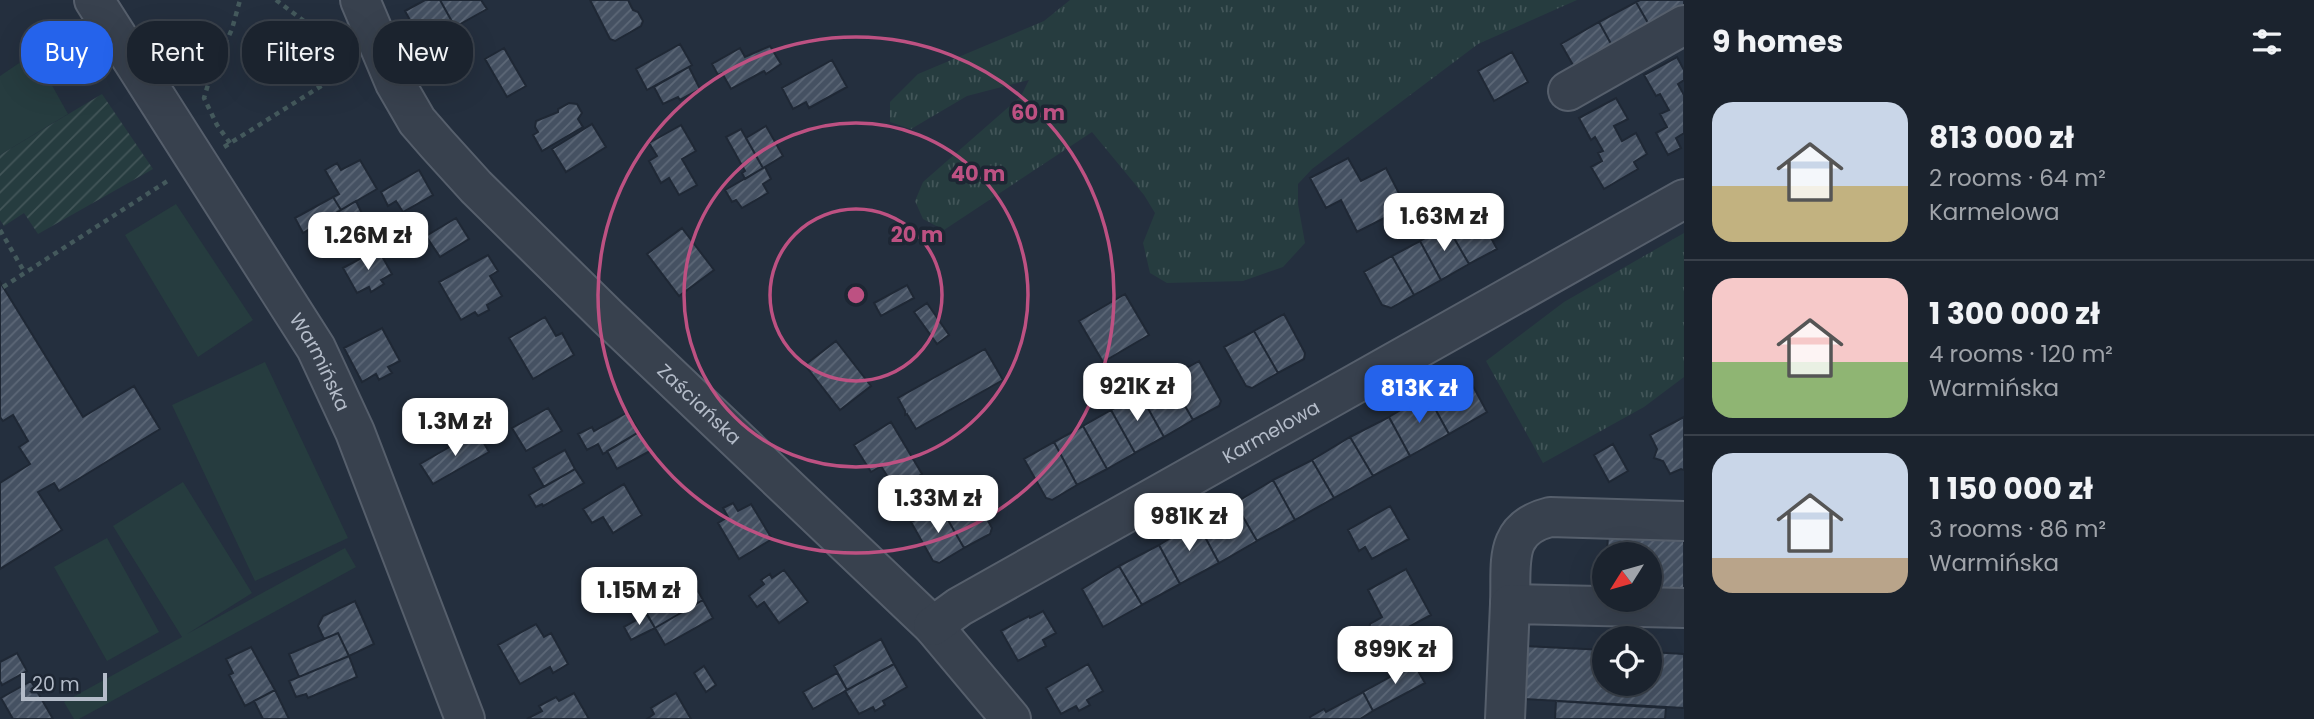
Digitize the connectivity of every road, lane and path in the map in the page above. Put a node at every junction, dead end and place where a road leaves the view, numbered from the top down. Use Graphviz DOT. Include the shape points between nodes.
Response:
graph roads {
  1 [pos="94,0"];
  2 [pos="240,0"];
  3 [pos="276,0"];
  4 [pos="360,0"];
  5 [pos="304,21"];
  6 [pos="1684,25"];
  7 [pos="323,84"];
  8 [pos="1568,91"];
  9 [pos="230,143"];
  10 [pos="222,148"];
  11 [pos="169,180"];
  12 [pos="1684,199"];
  13 [pos="0,230"];
  14 [pos="24,272"];
  15 [pos="3,286"];
  16 [pos="1684,520"];
  17 [pos="1510,604"];
  18 [pos="1684,608"];
  19 [pos="933,626"];
  20 [pos="465,719"];
  21 [pos="1010,719"];
  22 [pos="1505,719"];
  1 -- 20 [label="street, Warmińska" via="316,348 355,432"];
  2 -- 9 [label="path" via="204,98"];
  3 -- 5 [label="path"];
  4 -- 19 [label="street, Zaściańska" via="395,83 417,121 476,187"];
  6 -- 8 [label="street"];
  7 -- 9 [label="path"];
  9 -- 10 [label="path"];
  11 -- 14 [label="path"];
  12 -- 19 [label="street, Karmelowa" via="982,593"];
  13 -- 14 [label="path"];
  14 -- 15 [label="path"];
  16 -- 17 [label="street" via="1550,517 1535,521 1515,541"];
  17 -- 18 [label="street"];
  17 -- 22 [label="street"];
  19 -- 21 [label="street, Zaściańska"];
}
